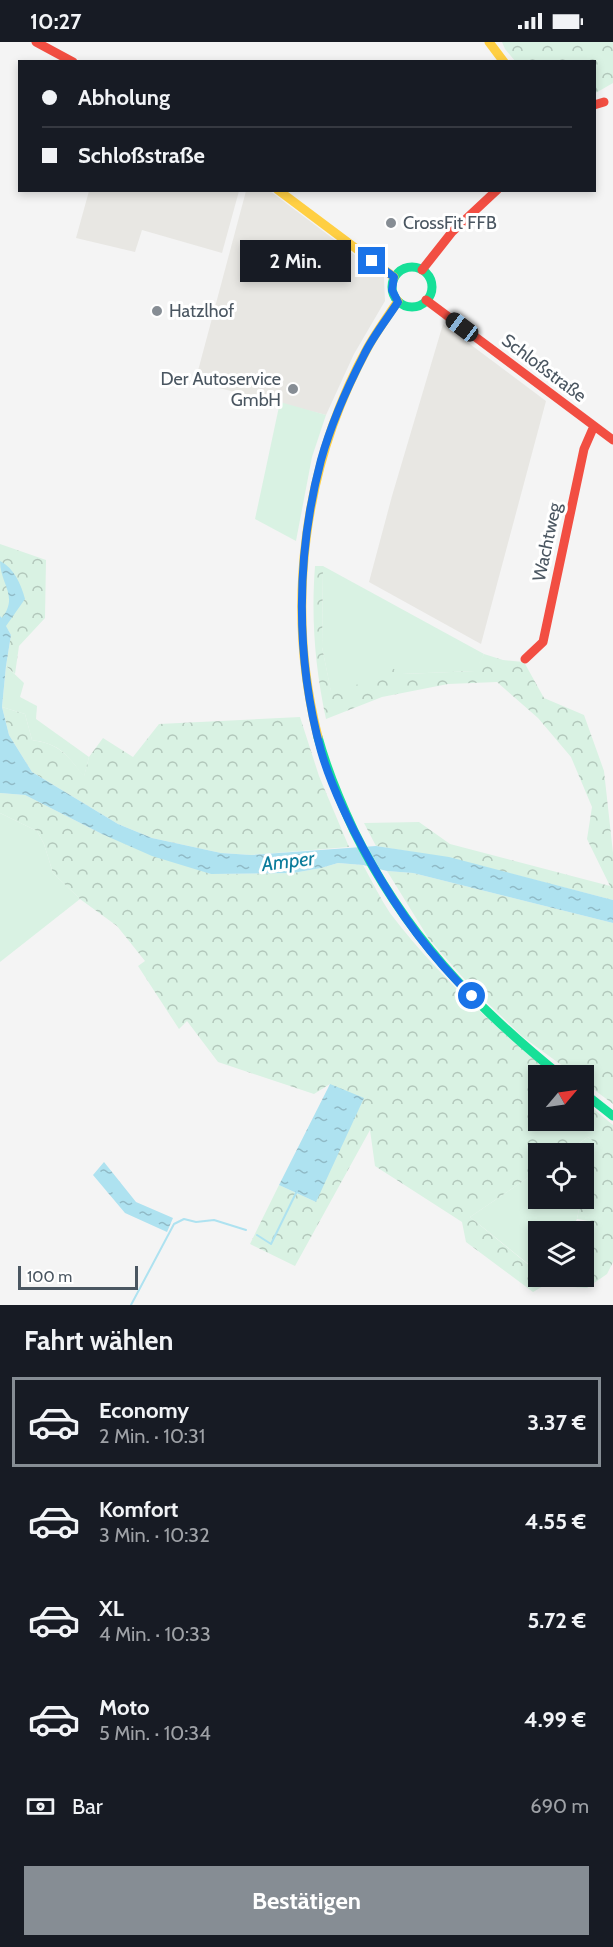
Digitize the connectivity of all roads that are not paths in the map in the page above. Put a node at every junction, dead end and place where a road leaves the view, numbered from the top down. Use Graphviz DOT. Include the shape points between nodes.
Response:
graph roads {
  1 [pos="36,42"];
  2 [pos="490,43"];
  3 [pos="69,60"];
  4 [pos="503,60"];
  5 [pos="613,95"];
  6 [pos="604,102"];
  7 [pos="596,104"];
  8 [pos="596,109"];
  9 [pos="281,192"];
  10 [pos="495,192"];
  11 [pos="422,270"];
  12 [pos="394,277"];
  13 [pos="426,300"];
  14 [pos="398,302"];
  15 [pos="594,426"];
  16 [pos="613,441"];
  17 [pos="525,659"];
  18 [pos="548,1065"];
  19 [pos="594,1101"];
  20 [pos="613,1116"];
  1 -- 3 [label="main road"];
  2 -- 4 [label="main road"];
  5 -- 6 [label="main road"];
  6 -- 7 [label="main road"];
  6 -- 8 [label="main road"];
  9 -- 12 [label="main road"];
  10 -- 11 [label="main road" via="452,232"];
  11 -- 12 [label="main road" via="404,268"];
  11 -- 13 [label="main road" via="432,284"];
  12 -- 14 [label="main road" via="392,290"];
  13 -- 14 [label="main road" via="416,306"];
  13 -- 15 [label="main road, Schloßstraße"];
  14 -- 18 [label="main road" via="364,353 321,459 303,565 302,634 310,698 322,752 342,807 394,904 457,982"];
  15 -- 16 [label="main road, Schloßstraße"];
  15 -- 17 [label="main road, Wachtweg" via="584,449 543,642"];
  19 -- 20 [label="main road"];
}
